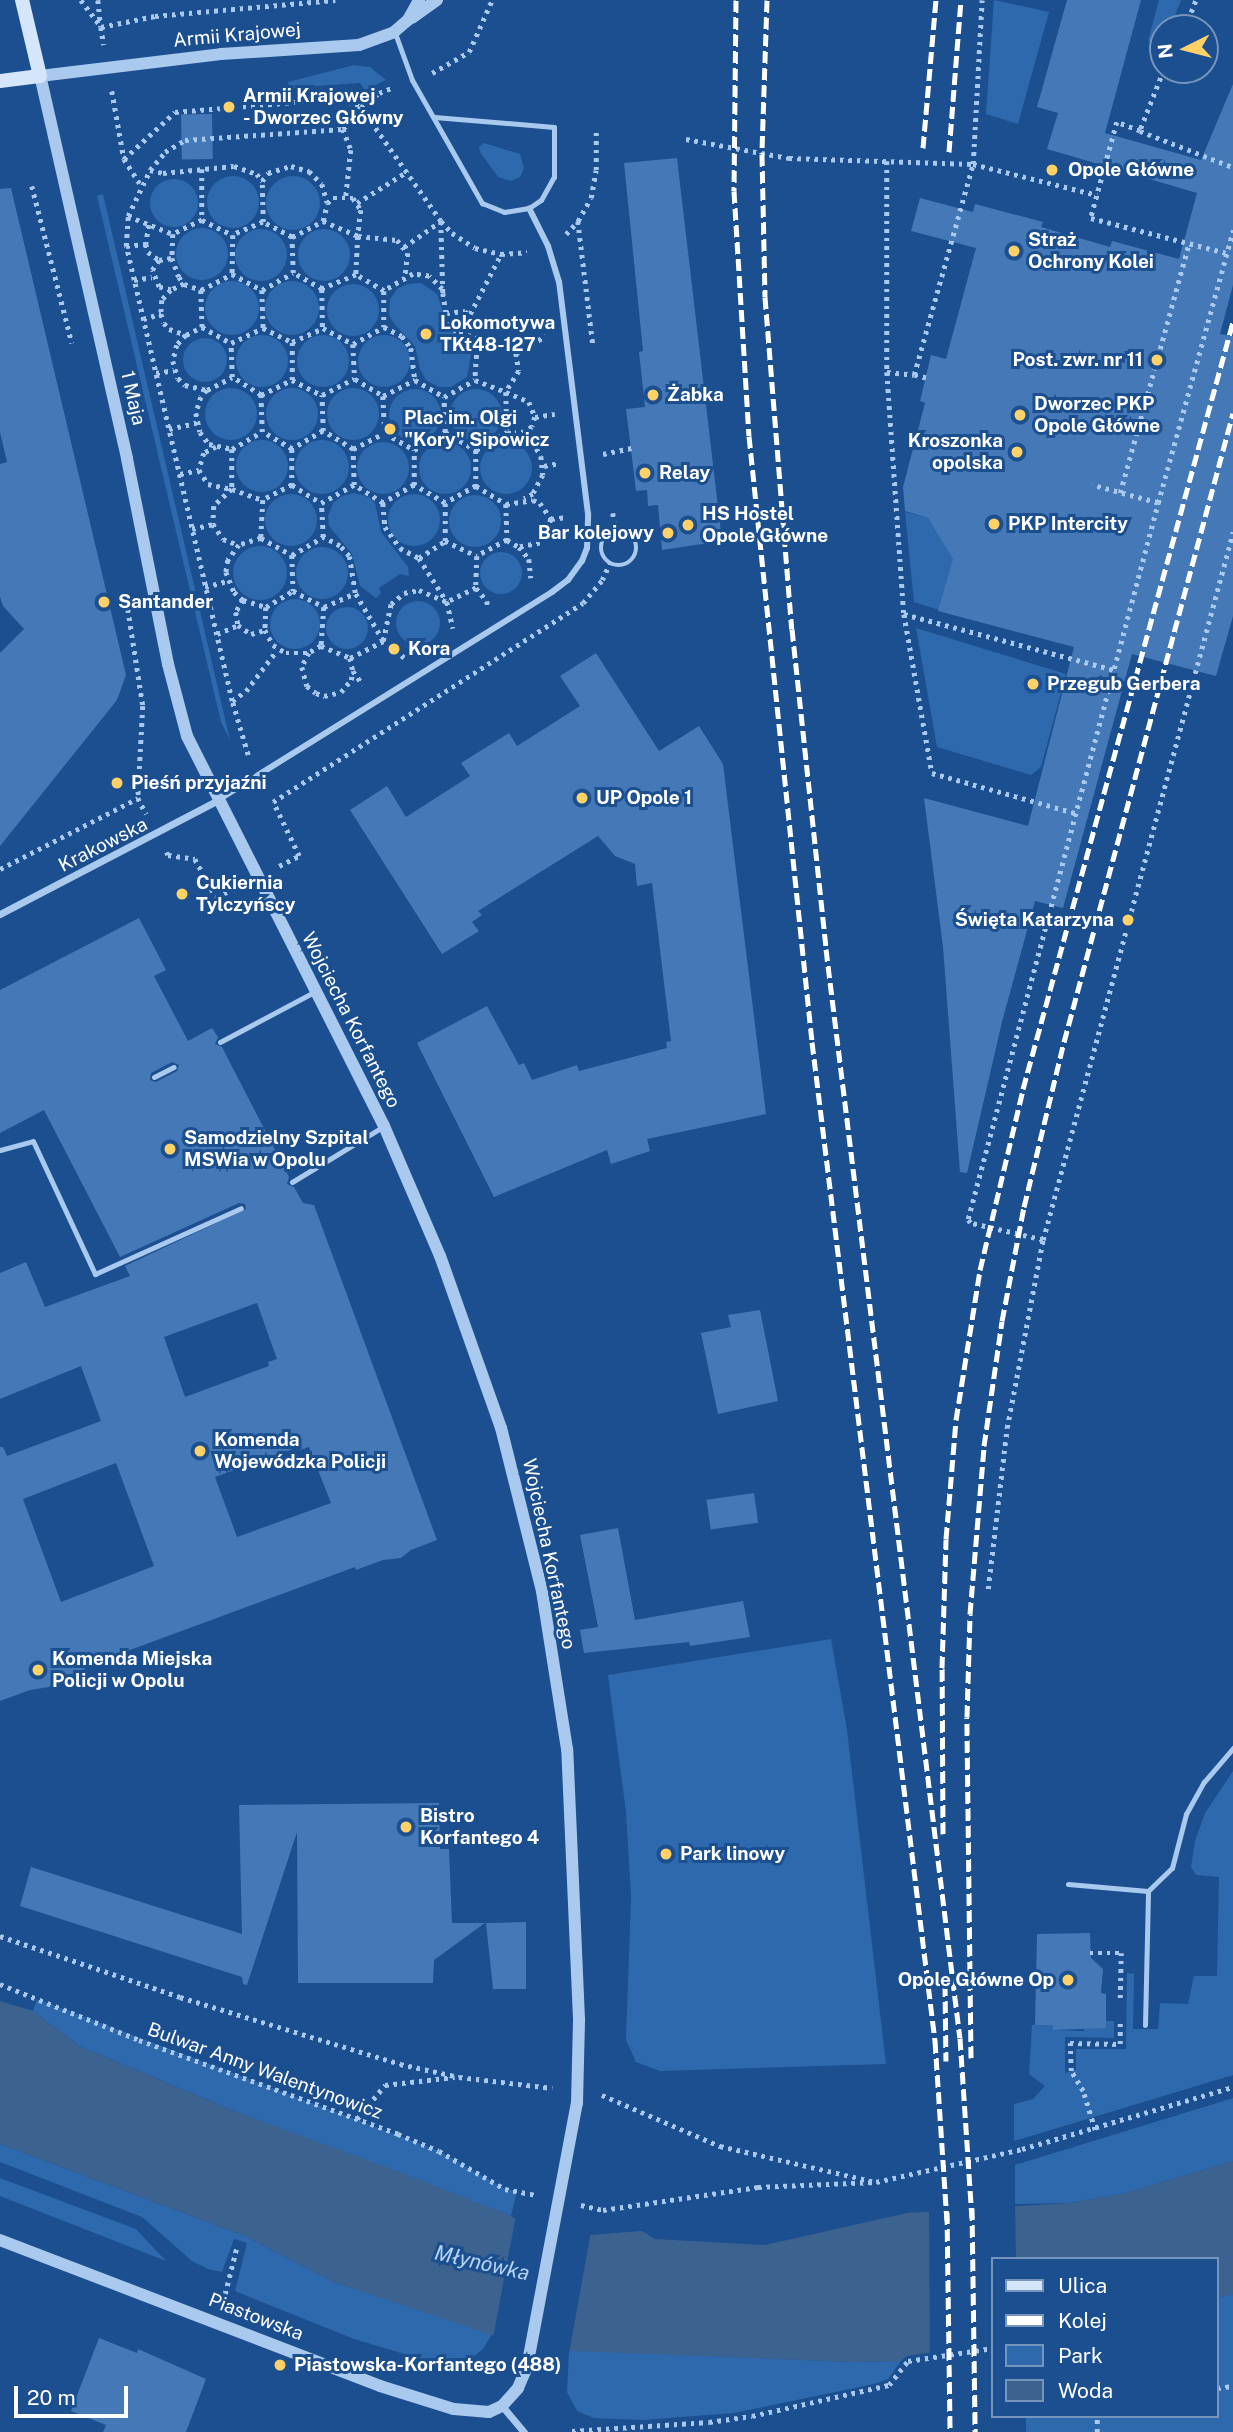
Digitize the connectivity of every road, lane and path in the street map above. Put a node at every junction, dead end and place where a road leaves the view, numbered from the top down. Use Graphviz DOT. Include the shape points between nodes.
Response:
graph roads {
  1 [pos="22,0"];
  2 [pos="98,0"];
  3 [pos="335,0"];
  4 [pos="419,0"];
  5 [pos="437,0"];
  6 [pos="492,0"];
  7 [pos="982,0"];
  8 [pos="408,20"];
  9 [pos="394,32"];
  10 [pos="40,76"];
  11 [pos="412,80"];
  12 [pos="0,81"];
  13 [pos="1158,84"];
  14 [pos="361,107"];
  15 [pos="434,117"];
  16 [pos="343,129"];
  17 [pos="1140,131"];
  18 [pos="686,139"];
  19 [pos="887,161"];
  20 [pos="972,164"];
  21 [pos="1233,167"];
  22 [pos="202,169"];
  23 [pos="150,170"];
  24 [pos="408,171"];
  25 [pos="262,181"];
  26 [pos="32,187"];
  27 [pos="142,187"];
  28 [pos="1097,195"];
  29 [pos="346,196"];
  30 [pos="327,203"];
  31 [pos="358,203"];
  32 [pos="529,208"];
  33 [pos="128,216"];
  34 [pos="202,220"];
  35 [pos="323,221"];
  36 [pos="264,222"];
  37 [pos="149,225"];
  38 [pos="1233,230"];
  39 [pos="173,234"];
  40 [pos="233,235"];
  41 [pos="358,236"];
  42 [pos="292,237"];
  43 [pos="1189,243"];
  44 [pos="146,244"];
  45 [pos="127,246"];
  46 [pos="1226,253"];
  47 [pos="501,254"];
  48 [pos="172,258"];
  49 [pos="159,260"];
  50 [pos="293,273"];
  51 [pos="232,274"];
  52 [pos="356,275"];
  53 [pos="152,277"];
  54 [pos="404,277"];
  55 [pos="134,280"];
  56 [pos="184,285"];
  57 [pos="322,289"];
  58 [pos="172,290"];
  59 [pos="201,290"];
  60 [pos="262,290"];
  61 [pos="384,291"];
  62 [pos="443,293"];
  63 [pos="446,313"];
  64 [pos="161,314"];
  65 [pos="470,314"];
  66 [pos="143,318"];
  67 [pos="564,325"];
  68 [pos="202,327"];
  69 [pos="384,327"];
  70 [pos="263,328"];
  71 [pos="323,328"];
  72 [pos="186,335"];
  73 [pos="478,338"];
  74 [pos="292,342"];
  75 [pos="231,343"];
  76 [pos="353,344"];
  77 [pos="72,346"];
  78 [pos="1160,349"];
  79 [pos="516,353"];
  80 [pos="174,370"];
  81 [pos="1154,370"];
  82 [pos="887,372"];
  83 [pos="156,373"];
  84 [pos="914,375"];
  85 [pos="232,377"];
  86 [pos="926,378"];
  87 [pos="355,379"];
  88 [pos="292,380"];
  89 [pos="415,380"];
  90 [pos="475,380"];
  91 [pos="207,390"];
  92 [pos="506,392"];
  93 [pos="261,395"];
  94 [pos="321,395"];
  95 [pos="383,396"];
  96 [pos="444,397"];
  97 [pos="196,423"];
  98 [pos="169,429"];
  99 [pos="323,431"];
  100 [pos="261,432"];
  101 [pos="445,432"];
  102 [pos="507,432"];
  103 [pos="385,433"];
  104 [pos="515,433"];
  105 [pos="216,447"];
  106 [pos="232,449"];
  107 [pos="292,449"];
  108 [pos="353,449"];
  109 [pos="414,450"];
  110 [pos="476,450"];
  111 [pos="199,470"];
  112 [pos="180,474"];
  113 [pos="292,485"];
  114 [pos="354,485"];
  115 [pos="414,485"];
  116 [pos="476,485"];
  117 [pos="1091,485"];
  118 [pos="232,489"];
  119 [pos="1120,493"];
  120 [pos="524,499"];
  121 [pos="263,500"];
  122 [pos="321,503"];
  123 [pos="383,503"];
  124 [pos="445,503"];
  125 [pos="1158,503"];
  126 [pos="506,504"];
  127 [pos="213,524"];
  128 [pos="191,529"];
  129 [pos="1233,532"];
  130 [pos="323,537"];
  131 [pos="261,538"];
  132 [pos="507,540"];
  133 [pos="445,541"];
  134 [pos="239,545"];
  135 [pos="292,555"];
  136 [pos="477,556"];
  137 [pos="419,558"];
  138 [pos="610,563"];
  139 [pos="228,581"];
  140 [pos="205,587"];
  141 [pos="293,591"];
  142 [pos="355,593"];
  143 [pos="243,600"];
  144 [pos="447,602"];
  145 [pos="127,603"];
  146 [pos="266,607"];
  147 [pos="324,607"];
  148 [pos="904,614"];
  149 [pos="238,625"];
  150 [pos="265,630"];
  151 [pos="453,633"];
  152 [pos="216,634"];
  153 [pos="383,641"];
  154 [pos="321,646"];
  155 [pos="278,650"];
  156 [pos="309,653"];
  157 [pos="414,661"];
  158 [pos="1114,670"];
  159 [pos="353,671"];
  160 [pos="232,702"];
  161 [pos="245,749"];
  162 [pos="138,798"];
  163 [pos="218,800"];
  164 [pos="1076,813"];
  165 [pos="157,835"];
  166 [pos="0,869"];
  167 [pos="256,878"];
  168 [pos="0,914"];
  169 [pos="314,992"];
  170 [pos="220,1042"];
  171 [pos="174,1067"];
  172 [pos="154,1077"];
  173 [pos="384,1126"];
  174 [pos="0,1150"];
  175 [pos="292,1182"];
  176 [pos="241,1208"];
  177 [pos="1043,1240"];
  178 [pos="988,1589"];
  179 [pos="1233,1748"];
  180 [pos="1068,1884"];
  181 [pos="1148,1891"];
  182 [pos="1,1937"];
  183 [pos="1090,1953"];
  184 [pos="1121,1953"];
  185 [pos="1147,1954"];
  186 [pos="0,1984"];
  187 [pos="1145,2025"];
  188 [pos="459,2077"];
  189 [pos="1233,2087"];
  190 [pos="577,2097"];
  191 [pos="357,2119"];
  192 [pos="1095,2130"];
  193 [pos="876,2182"];
  194 [pos="517,2191"];
  195 [pos="603,2210"];
  196 [pos="0,2240"];
  197 [pos="237,2246"];
  198 [pos="225,2294"];
  199 [pos="992,2348"];
  200 [pos="502,2406"];
  201 [pos="572,2431"];
  202 [pos="524,2432"];
  1 -- 10 [label="main road, 1 Maja"];
  2 -- 3 [label="path" via="101,27 155,16"];
  4 -- 8 [label="street, Armii Krajowej"];
  5 -- 8 [label="street"];
  6 -- 11 [label="path" via="469,52"];
  7 -- 20 [label="path"];
  8 -- 9 [label="street, Armii Krajowej"];
  9 -- 10 [label="street, Armii Krajowej" via="359,45 220,54"];
  9 -- 11 [label="lane"];
  10 -- 12 [label="main road"];
  10 -- 163 [label="street, 1 Maja" via="127,458 168,664 187,736"];
  11 -- 14 [label="path" via="379,93"];
  11 -- 15 [label="lane"];
  13 -- 17 [label="path"];
  14 -- 16 [label="path"];
  14 -- 24 [label="path"];
  14 -- 27 [label="path" via="340,98 176,111 124,159"];
  15 -- 32 [label="lane" via="482,203 504,212"];
  15 -- 32 [label="lane" via="554,127 554,177 541,200"];
  16 -- 23 [label="path" via="185,140 164,152"];
  16 -- 29 [label="path" via="351,150"];
  17 -- 21 [label="path"];
  17 -- 28 [label="path" via="1117,122"];
  18 -- 19 [label="path" via="789,158"];
  19 -- 20 [label="path"];
  19 -- 82 [label="path"];
  20 -- 28 [label="path"];
  20 -- 84 [label="path"];
  22 -- 23 [label="path"];
  22 -- 25 [label="path" via="242,168"];
  22 -- 34 [label="path"];
  23 -- 27 [label="path"];
  24 -- 31 [label="path"];
  24 -- 62 [label="path" via="441,220"];
  25 -- 30 [label="path" via="275,169 301,167 316,176"];
  25 -- 36 [label="path"];
  26 -- 77 [label="path"];
  27 -- 33 [label="path"];
  28 -- 43 [label="path" via="1091,218"];
  29 -- 30 [label="path"];
  29 -- 31 [label="path"];
  30 -- 35 [label="path"];
  31 -- 41 [label="path" via="362,218"];
  32 -- 67 [label="street" via="554,262"];
  33 -- 37 [label="path"];
  33 -- 45 [label="path"];
  34 -- 39 [label="path"];
  34 -- 40 [label="path"];
  35 -- 41 [label="path"];
  35 -- 42 [label="path"];
  36 -- 40 [label="path"];
  36 -- 42 [label="path"];
  37 -- 39 [label="path"];
  37 -- 44 [label="path"];
  38 -- 46 [label="path"];
  39 -- 48 [label="path"];
  40 -- 51 [label="path"];
  41 -- 52 [label="path"];
  41 -- 54 [label="path" via="397,240 409,261"];
  42 -- 50 [label="path"];
  43 -- 46 [label="path"];
  43 -- 78 [label="path"];
  44 -- 45 [label="path"];
  44 -- 49 [label="path"];
  45 -- 55 [label="path"];
  46 -- 125 [label="path"];
  47 -- 65 [label="path"];
  48 -- 49 [label="path"];
  48 -- 56 [label="path"];
  49 -- 53 [label="path"];
  50 -- 57 [label="path"];
  50 -- 60 [label="path"];
  51 -- 59 [label="path"];
  51 -- 60 [label="path"];
  52 -- 57 [label="path"];
  52 -- 61 [label="path"];
  53 -- 55 [label="path"];
  53 -- 58 [label="path" via="159,287"];
  54 -- 61 [label="path"];
  54 -- 62 [label="path" via="429,276"];
  55 -- 66 [label="path"];
  56 -- 58 [label="path"];
  56 -- 59 [label="path"];
  57 -- 71 [label="path"];
  58 -- 64 [label="path" via="162,300"];
  59 -- 68 [label="path"];
  60 -- 70 [label="path"];
  61 -- 69 [label="path"];
  62 -- 63 [label="path"];
  63 -- 65 [label="path" via="460,310"];
  63 -- 73 [label="path" via="459,334"];
  64 -- 66 [label="path"];
  64 -- 72 [label="path" via="169,329"];
  65 -- 73 [label="path"];
  66 -- 83 [label="path"];
  67 -- 79 [label="path"];
  67 -- 163 [label="street" via="588,514 587,548 576,571 552,592"];
  68 -- 72 [label="path"];
  68 -- 75 [label="path"];
  69 -- 76 [label="path"];
  69 -- 89 [label="path" via="402,336 411,348"];
  70 -- 74 [label="path"];
  70 -- 75 [label="path"];
  71 -- 74 [label="path"];
  71 -- 76 [label="path"];
  72 -- 80 [label="path" via="173,351"];
  73 -- 79 [label="path" via="504,344"];
  73 -- 90 [label="path"];
  74 -- 88 [label="path"];
  75 -- 85 [label="path"];
  76 -- 87 [label="path"];
  79 -- 92 [label="path" via="519,370"];
  80 -- 83 [label="path"];
  80 -- 91 [label="path" via="185,385"];
  81 -- 119 [label="path"];
  82 -- 84 [label="path"];
  82 -- 148 [label="path"];
  83 -- 98 [label="path"];
  84 -- 86 [label="path"];
  85 -- 91 [label="path"];
  85 -- 93 [label="path"];
  87 -- 94 [label="path"];
  87 -- 95 [label="path"];
  88 -- 93 [label="path"];
  88 -- 94 [label="path"];
  89 -- 95 [label="path"];
  89 -- 96 [label="path"];
  90 -- 92 [label="path"];
  90 -- 96 [label="path"];
  91 -- 97 [label="path" via="197,404"];
  92 -- 102 [label="path"];
  92 -- 104 [label="path" via="534,409 532,427"];
  93 -- 100 [label="path"];
  94 -- 99 [label="path"];
  95 -- 103 [label="path"];
  96 -- 101 [label="path"];
  97 -- 98 [label="path"];
  97 -- 105 [label="path" via="204,439"];
  98 -- 112 [label="path"];
  99 -- 107 [label="path"];
  99 -- 108 [label="path"];
  100 -- 106 [label="path"];
  100 -- 107 [label="path"];
  101 -- 109 [label="path"];
  101 -- 110 [label="path"];
  102 -- 104 [label="path"];
  102 -- 110 [label="path"];
  103 -- 108 [label="path"];
  103 -- 109 [label="path"];
  104 -- 120 [label="path" via="532,441 544,466 539,484"];
  105 -- 106 [label="path"];
  105 -- 111 [label="path" via="204,453"];
  106 -- 118 [label="path"];
  107 -- 113 [label="path"];
  108 -- 114 [label="path"];
  109 -- 115 [label="path"];
  110 -- 116 [label="path"];
  111 -- 112 [label="path"];
  111 -- 118 [label="path" via="208,484"];
  112 -- 128 [label="path"];
  113 -- 121 [label="path"];
  113 -- 122 [label="path"];
  114 -- 122 [label="path"];
  114 -- 123 [label="path"];
  115 -- 123 [label="path"];
  115 -- 124 [label="path"];
  116 -- 124 [label="path"];
  116 -- 126 [label="path"];
  117 -- 119 [label="path"];
  118 -- 121 [label="path"];
  118 -- 127 [label="path" via="214,506"];
  119 -- 125 [label="path"];
  120 -- 126 [label="path"];
  120 -- 132 [label="path" via="547,510 551,519 546,537 532,546 519,547"];
  121 -- 131 [label="path"];
  122 -- 130 [label="path"];
  123 -- 137 [label="path" via="391,539"];
  124 -- 133 [label="path"];
  125 -- 158 [label="path"];
  126 -- 132 [label="path"];
  127 -- 128 [label="path"];
  127 -- 134 [label="path" via="223,539"];
  128 -- 140 [label="path"];
  129 -- 177 [label="path"];
  130 -- 135 [label="path"];
  130 -- 142 [label="path" via="349,556"];
  131 -- 134 [label="path"];
  131 -- 135 [label="path"];
  132 -- 136 [label="path"];
  133 -- 136 [label="path"];
  133 -- 137 [label="path"];
  134 -- 139 [label="path" via="228,560"];
  135 -- 141 [label="path"];
  136 -- 144 [label="path" via="476,588"];
  137 -- 144 [label="path"];
  138 -- 138 [label="path" via="623,566 635,558 637,544 629,532 615,530 604,538 601,552"];
  138 -- 167 [label="path" via="583,604 273,802 299,856"];
  139 -- 140 [label="path"];
  139 -- 143 [label="path"];
  140 -- 152 [label="path"];
  141 -- 146 [label="path"];
  141 -- 147 [label="path"];
  142 -- 147 [label="path"];
  142 -- 153 [label="path"];
  143 -- 146 [label="path"];
  143 -- 149 [label="path" via="236,612"];
  144 -- 151 [label="path"];
  144 -- 153 [label="path" via="419,590 404,593 387,612"];
  145 -- 162 [label="path" via="142,706"];
  146 -- 150 [label="path"];
  147 -- 154 [label="path"];
  148 -- 158 [label="path"];
  148 -- 164 [label="path" via="932,773"];
  149 -- 150 [label="path" via="251,634"];
  149 -- 152 [label="path"];
  150 -- 155 [label="path"];
  152 -- 160 [label="path"];
  153 -- 154 [label="path" via="350,658"];
  153 -- 157 [label="path"];
  154 -- 156 [label="path"];
  155 -- 156 [label="path"];
  155 -- 160 [label="path"];
  156 -- 159 [label="path" via="302,676 316,694 341,692"];
  158 -- 164 [label="path"];
  160 -- 161 [label="path"];
  162 -- 165 [label="path"];
  162 -- 166 [label="path"];
  163 -- 165 [label="street, Krakowska"];
  163 -- 167 [label="street, Wojciecha Korfantego"];
  164 -- 177 [label="path" via="968,1219"];
  165 -- 167 [label="path" via="168,855 195,859 216,897"];
  165 -- 168 [label="street, Krakowska"];
  167 -- 169 [label="street, Wojciecha Korfantego"];
  169 -- 170 [label="lane"];
  169 -- 173 [label="street, Wojciecha Korfantego"];
  171 -- 172 [label="lane"];
  173 -- 175 [label="lane"];
  173 -- 190 [label="street, Wojciecha Korfantego" via="440,1256 501,1428 542,1591 567,1749 579,2019"];
  174 -- 176 [label="lane" via="33,1141 95,1274"];
  177 -- 178 [label="path" via="1009,1416"];
  179 -- 181 [label="lane" via="1204,1782 1186,1814 1172,1868"];
  180 -- 181 [label="lane"];
  181 -- 185 [label="lane"];
  182 -- 188 [label="path" via="206,2005"];
  183 -- 184 [label="path"];
  184 -- 185 [label="path"];
  184 -- 192 [label="path" via="1119,2044 1070,2043 1071,2071 1083,2091"];
  185 -- 187 [label="lane"];
  186 -- 191 [label="path, Bulwar Anny Walentynowicz"];
  188 -- 190 [label="path"];
  188 -- 191 [label="path" via="385,2085"];
  189 -- 192 [label="path"];
  190 -- 193 [label="path" via="610,2096 720,2146"];
  190 -- 200 [label="street, Wojciecha Korfantego" via="527,2367 518,2388"];
  191 -- 194 [label="path, Bulwar Anny Walentynowicz" via="439,2151 505,2189"];
  192 -- 193 [label="path"];
  193 -- 195 [label="path" via="758,2187"];
  196 -- 200 [label="street, Piastowska" via="418,2399 475,2412"];
  197 -- 198 [label="path"];
  199 -- 201 [label="path" via="908,2361 889,2385 875,2389 709,2423"];
  200 -- 202 [label="street"];
}
